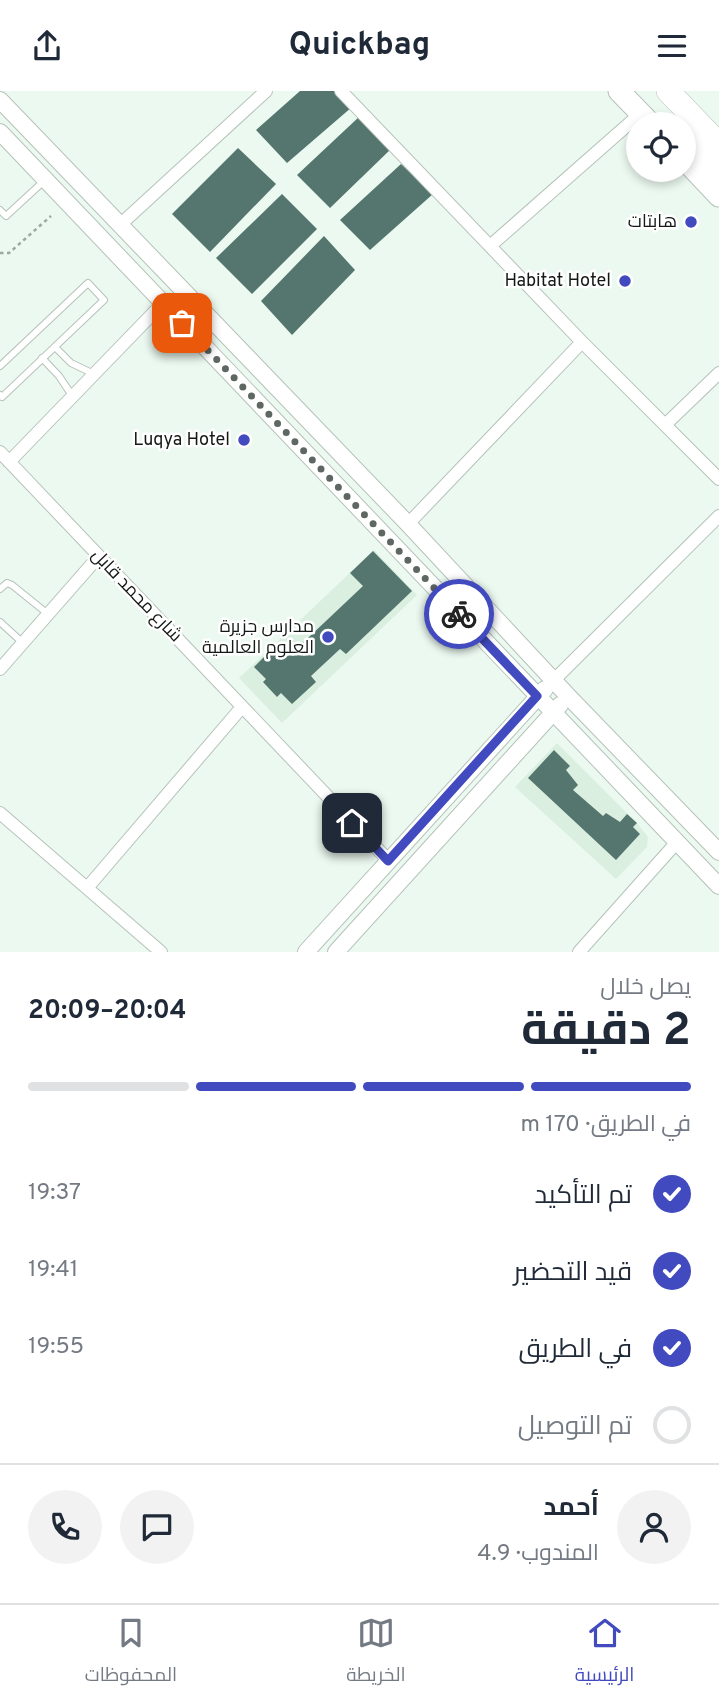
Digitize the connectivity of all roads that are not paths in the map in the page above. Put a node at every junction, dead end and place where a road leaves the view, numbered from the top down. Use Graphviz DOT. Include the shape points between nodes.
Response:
graph roads {
  1 [pos="266,91"];
  2 [pos="341,91"];
  3 [pos="619,91"];
  4 [pos="654,91"];
  5 [pos="668,91"];
  6 [pos="0,100"];
  7 [pos="638,112"];
  8 [pos="671,112"];
  9 [pos="0,132"];
  10 [pos="626,135"];
  11 [pos="696,143"];
  12 [pos="719,144"];
  13 [pos="696,172"];
  14 [pos="719,174"];
  15 [pos="46,180"];
  16 [pos="719,196"];
  17 [pos="0,210"];
  18 [pos="121,224"];
  19 [pos="490,246"];
  20 [pos="163,303"];
  21 [pos="582,342"];
  22 [pos="55,347"];
  23 [pos="43,358"];
  24 [pos="0,366"];
  25 [pos="719,373"];
  26 [pos="94,374"];
  27 [pos="0,395"];
  28 [pos="73,397"];
  29 [pos="295,406"];
  30 [pos="278,423"];
  31 [pos="665,425"];
  32 [pos="5,457"];
  33 [pos="719,479"];
  34 [pos="719,516"];
  35 [pos="408,524"];
  36 [pos="99,556"];
  37 [pos="0,589"];
  38 [pos="48,614"];
  39 [pos="0,622"];
  40 [pos="23,643"];
  41 [pos="0,669"];
  42 [pos="554,680"];
  43 [pos="537,696"];
  44 [pos="569,697"];
  45 [pos="242,707"];
  46 [pos="553,713"];
  47 [pos="0,813"];
  48 [pos="677,842"];
  49 [pos="719,852"];
  50 [pos="388,861"];
  51 [pos="719,886"];
  52 [pos="86,888"];
  53 [pos="161,952"];
  54 [pos="306,952"];
  55 [pos="336,952"];
  56 [pos="579,952"];
  1 -- 18 [label="street"];
  2 -- 19 [label="street"];
  3 -- 7 [label="main road"];
  4 -- 8 [label="highway"];
  5 -- 12 [label="highway"];
  6 -- 18 [label="street"];
  9 -- 15 [label="street"];
  10 -- 19 [label="street"];
  11 -- 14 [label="highway"];
  13 -- 16 [label="main road"];
  15 -- 17 [label="lane" via="6,216"];
  15 -- 20 [label="street"];
  18 -- 29 [label="street"];
  19 -- 21 [label="street"];
  20 -- 26 [label="street"];
  20 -- 30 [label="street"];
  21 -- 31 [label="street"];
  21 -- 35 [label="street"];
  22 -- 23 [label="lane"];
  22 -- 24 [label="lane" via="104,300 88,283"];
  22 -- 26 [label="lane" via="71,363"];
  23 -- 27 [label="lane"];
  23 -- 28 [label="lane"];
  25 -- 31 [label="street"];
  26 -- 28 [label="street"];
  28 -- 32 [label="street"];
  29 -- 30 [label="street"];
  29 -- 35 [label="street"];
  30 -- 43 [label="street"];
  31 -- 33 [label="street"];
  32 -- 36 [label="street, شارع محمد قابل"];
  34 -- 42 [label="street"];
  35 -- 42 [label="street"];
  36 -- 38 [label="street"];
  36 -- 45 [label="street, شارع محمد قابل"];
  37 -- 38 [label="lane" via="12,585"];
  38 -- 40 [label="street"];
  39 -- 40 [label="lane"];
  40 -- 41 [label="street"];
  42 -- 43 [label="street"];
  42 -- 44 [label="street"];
  43 -- 46 [label="street"];
  43 -- 50 [label="street"];
  44 -- 46 [label="street"];
  44 -- 49 [label="street"];
  45 -- 50 [label="street, شارع محمد قابل"];
  45 -- 52 [label="street"];
  46 -- 48 [label="street"];
  46 -- 55 [label="street"];
  47 -- 52 [label="street"];
  48 -- 51 [label="street"];
  48 -- 56 [label="street"];
  50 -- 54 [label="street"];
  52 -- 53 [label="street"];
}
